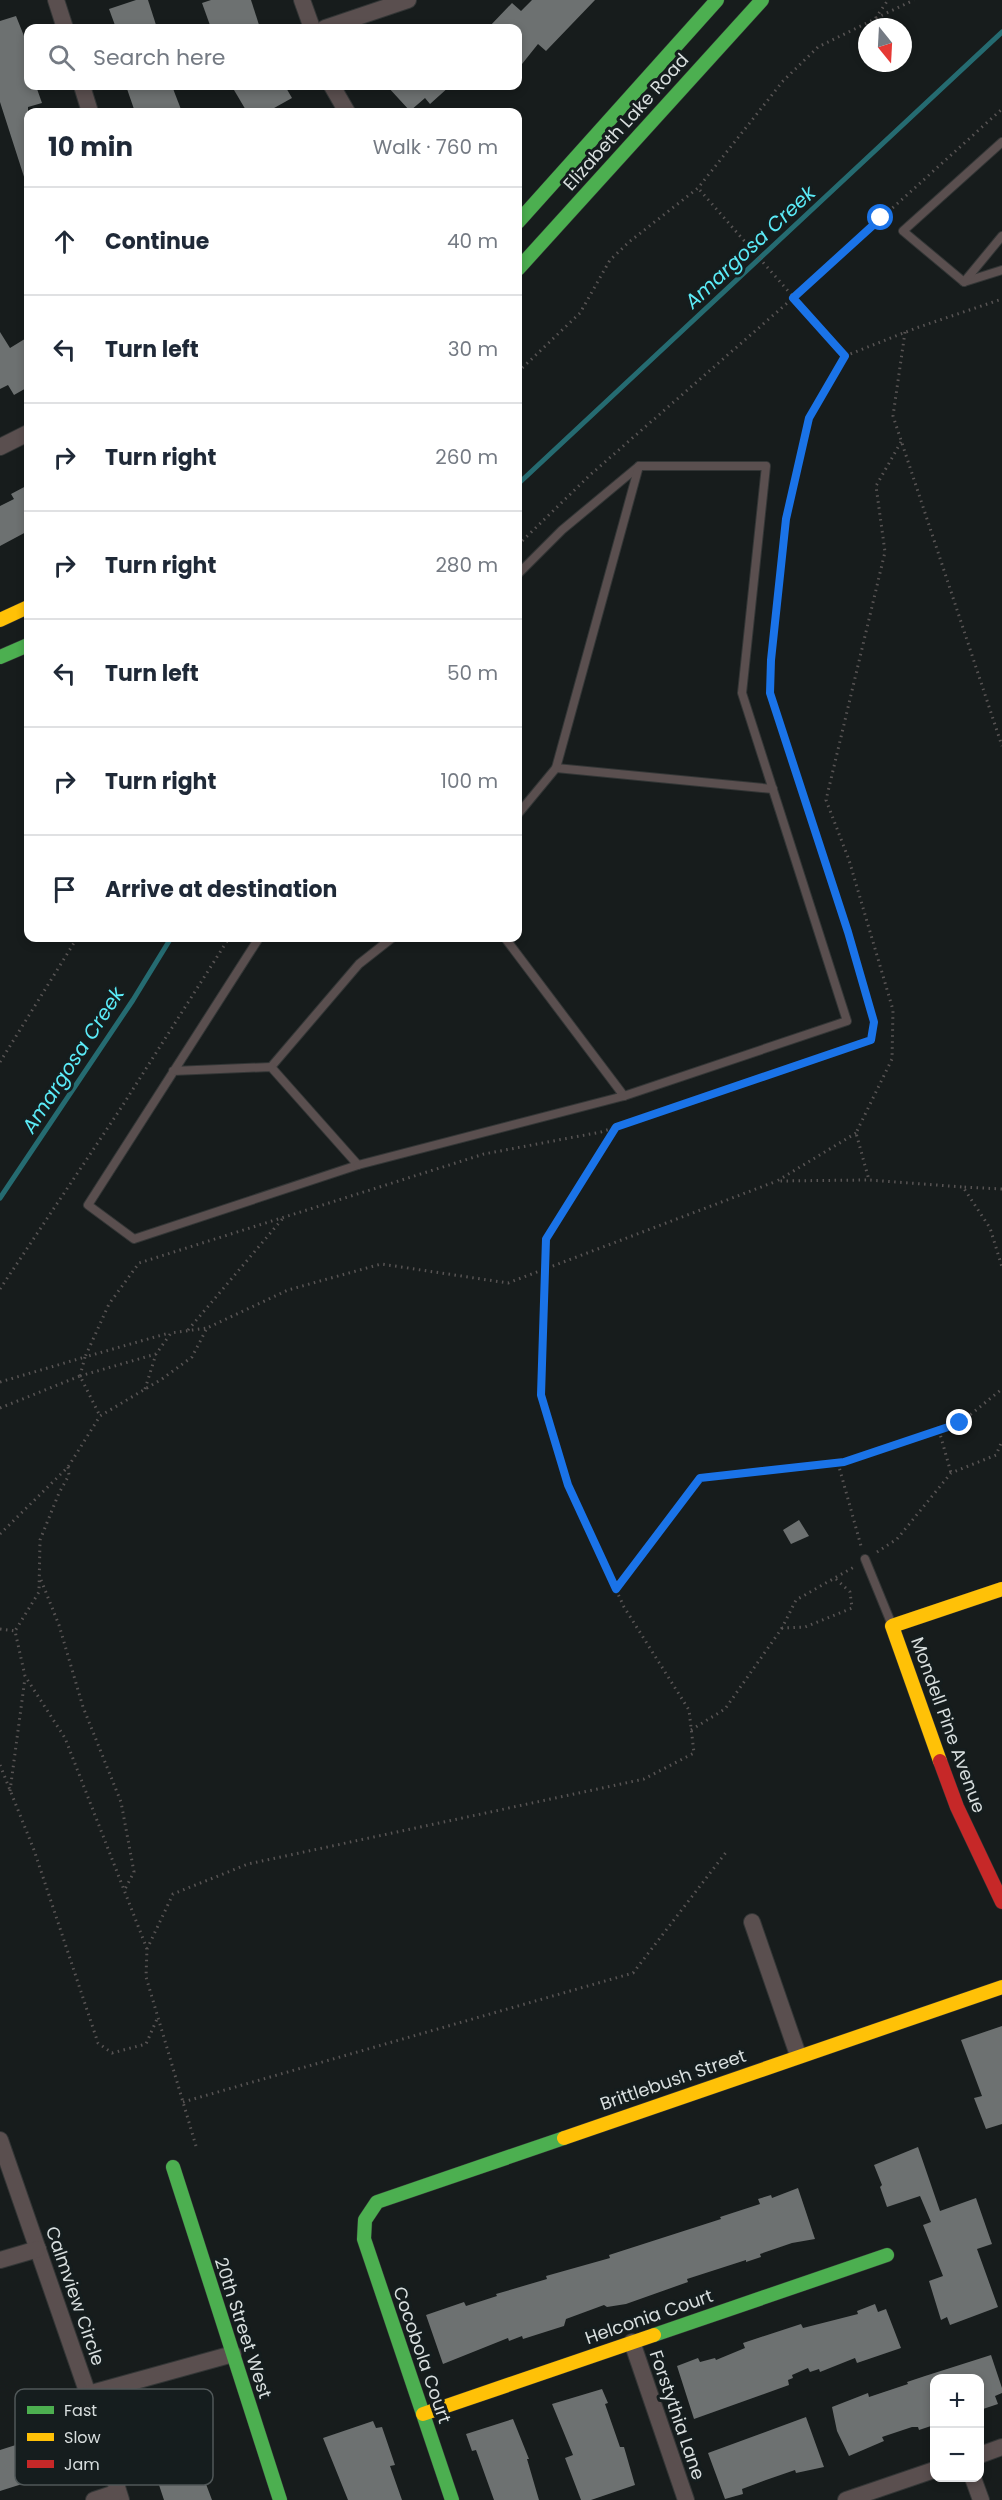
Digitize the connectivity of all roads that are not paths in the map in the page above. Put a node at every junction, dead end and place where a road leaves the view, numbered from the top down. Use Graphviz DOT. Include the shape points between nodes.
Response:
graph roads {
  1 [pos="56,0"];
  2 [pos="302,0"];
  3 [pos="408,0"];
  4 [pos="717,0"];
  5 [pos="762,0"];
  6 [pos="64,24"];
  7 [pos="311,24"];
  8 [pos="337,24"];
  9 [pos="83,90"];
  10 [pos="333,90"];
  11 [pos="89,108"];
  12 [pos="344,108"];
  13 [pos="1002,142"];
  14 [pos="522,218"];
  15 [pos="1002,236"];
  16 [pos="522,263"];
  17 [pos="1002,270"];
  18 [pos="964,282"];
  19 [pos="24,435"];
  20 [pos="0,447"];
  21 [pos="639,466"];
  22 [pos="522,570"];
  23 [pos="24,609"];
  24 [pos="0,620"];
  25 [pos="24,647"];
  26 [pos="0,657"];
  27 [pos="556,768"];
  28 [pos="773,789"];
  29 [pos="522,809"];
  30 [pos="256,942"];
  31 [pos="387,942"];
  32 [pos="508,942"];
  33 [pos="271,1067"];
  34 [pos="174,1071"];
  35 [pos="624,1096"];
  36 [pos="358,1166"];
  37 [pos="865,1559"];
  38 [pos="1002,1589"];
  39 [pos="892,1626"];
  40 [pos="1002,1902"];
  41 [pos="752,1922"];
  42 [pos="1002,1987"];
  43 [pos="798,2055"];
  44 [pos="0,2140"];
  45 [pos="173,2167"];
  46 [pos="365,2220"];
  47 [pos="38,2249"];
  48 [pos="887,2255"];
  49 [pos="0,2260"];
  50 [pos="632,2342"];
  51 [pos="233,2354"];
  52 [pos="86,2389"];
  53 [pos="106,2389"];
  54 [pos="423,2414"];
  55 [pos="1002,2446"];
  56 [pos="984,2453"];
  57 [pos="930,2471"];
  58 [pos="974,2482"];
  59 [pos="120,2496"];
  60 [pos="94,2500"];
  61 [pos="280,2500"];
  62 [pos="452,2500"];
  63 [pos="686,2500"];
  64 [pos="846,2500"];
  65 [pos="981,2500"];
  1 -- 6 [label="street"];
  2 -- 7 [label="street"];
  3 -- 8 [label="street"];
  4 -- 14 [label="street, Elizabeth Lake Road"];
  5 -- 16 [label="street, Elizabeth Lake Road"];
  9 -- 11 [label="street"];
  10 -- 12 [label="street"];
  13 -- 18 [label="lane" via="903,231"];
  15 -- 18 [label="lane"];
  17 -- 18 [label="lane"];
  19 -- 20 [label="street"];
  21 -- 22 [label="lane" via="562,530"];
  21 -- 27 [label="lane"];
  21 -- 28 [label="lane" via="766,466 742,693"];
  23 -- 24 [label="street"];
  25 -- 26 [label="street"];
  27 -- 28 [label="lane"];
  27 -- 29 [label="lane"];
  28 -- 35 [label="lane" via="847,1021"];
  30 -- 34 [label="lane"];
  31 -- 33 [label="lane" via="359,964"];
  32 -- 35 [label="lane"];
  33 -- 34 [label="lane"];
  33 -- 36 [label="lane"];
  34 -- 36 [label="lane" via="88,1205 134,1239"];
  35 -- 36 [label="lane"];
  37 -- 39 [label="lane"];
  38 -- 39 [label="street"];
  39 -- 40 [label="street, Mondell Pine Avenue" via="957,1807"];
  41 -- 43 [label="street"];
  42 -- 43 [label="street, Brittlebush Street"];
  43 -- 46 [label="street, Brittlebush Street" via="376,2202"];
  44 -- 47 [label="street, Calmview Circle"];
  45 -- 51 [label="street, 20th Street West"];
  46 -- 54 [label="street, Cocobola Court" via="364,2239"];
  47 -- 49 [label="street"];
  47 -- 52 [label="street, Calmview Circle"];
  48 -- 50 [label="street, Helconia Court"];
  50 -- 54 [label="street, Helconia Court"];
  50 -- 63 [label="street, Forstythia Lane"];
  51 -- 53 [label="street"];
  51 -- 61 [label="street, 20th Street West"];
  54 -- 62 [label="street, Cocobola Court"];
  55 -- 56 [label="street"];
  57 -- 64 [label="street"];
  58 -- 65 [label="street"];
  59 -- 60 [label="street"];
}
